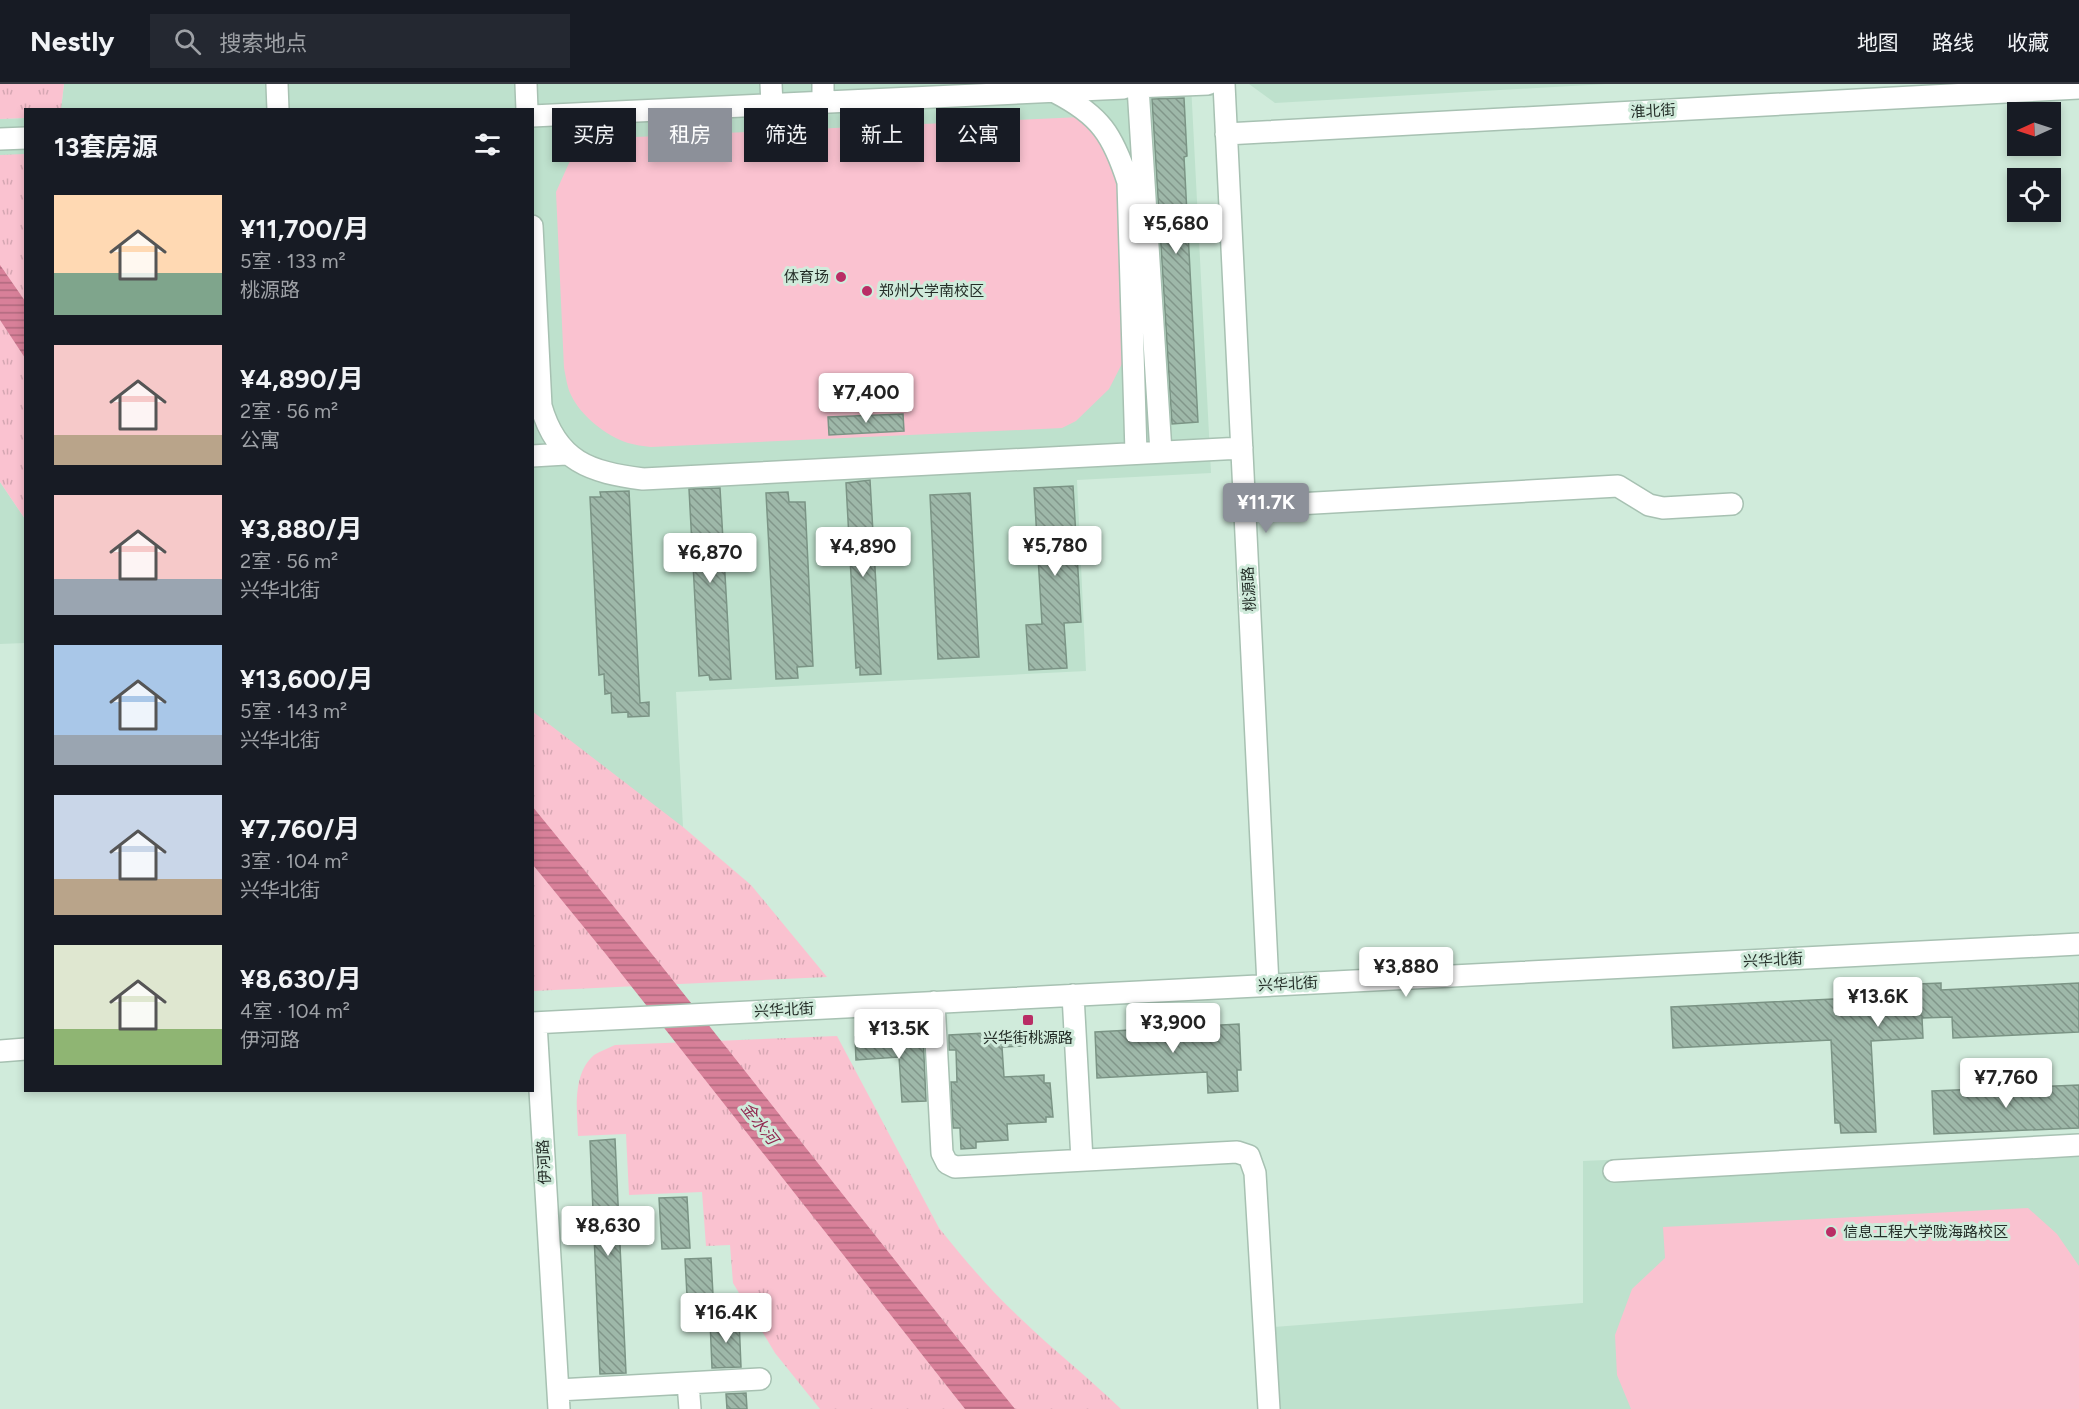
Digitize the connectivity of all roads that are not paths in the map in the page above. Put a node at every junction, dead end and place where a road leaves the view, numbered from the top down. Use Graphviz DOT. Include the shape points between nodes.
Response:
graph roads {
  1 [pos="277,84"];
  2 [pos="526,84"];
  3 [pos="771,84"];
  4 [pos="1208,84"];
  5 [pos="1224,84"];
  6 [pos="1091,87"];
  7 [pos="1132,87"];
  8 [pos="2079,88"];
  9 [pos="1054,92"];
  10 [pos="823,93"];
  11 [pos="772,105"];
  12 [pos="278,108"];
  13 [pos="527,108"];
  14 [pos="534,116"];
  15 [pos="1226,134"];
  16 [pos="24,138"];
  17 [pos="0,139"];
  18 [pos="534,265"];
  19 [pos="1242,448"];
  20 [pos="1161,452"];
  21 [pos="1136,453"];
  22 [pos="566,454"];
  23 [pos="534,456"];
  24 [pos="1732,504"];
  25 [pos="1245,507"];
  26 [pos="2079,945"];
  27 [pos="1268,985"];
  28 [pos="1073,995"];
  29 [pos="934,1002"];
  30 [pos="534,1023"];
  31 [pos="24,1050"];
  32 [pos="0,1051"];
  33 [pos="2079,1145"];
  34 [pos="1082,1160"];
  35 [pos="1614,1170"];
  36 [pos="760,1378"];
  37 [pos="688,1383"];
  38 [pos="559,1399"];
  39 [pos="690,1409"];
  40 [pos="1269,1409"];
  1 -- 12 [label="street"];
  2 -- 13 [label="street"];
  3 -- 11 [label="street"];
  4 -- 7 [label="street"];
  5 -- 15 [label="street, 桃源路"];
  6 -- 7 [label="street"];
  6 -- 9 [label="street"];
  7 -- 20 [label="street"];
  8 -- 15 [label="street, 淮北街"];
  9 -- 10 [label="street"];
  9 -- 21 [label="street" via="1074,101 1103,126 1118,151 1128,182"];
  10 -- 11 [label="street"];
  11 -- 14 [label="street"];
  15 -- 19 [label="street, 桃源路"];
  16 -- 17 [label="street"];
  18 -- 22 [label="street" via="541,406"];
  19 -- 20 [label="street"];
  19 -- 25 [label="street, 桃源路"];
  20 -- 21 [label="street"];
  21 -- 22 [label="street" via="643,479 607,474"];
  22 -- 23 [label="street"];
  24 -- 25 [label="street" via="1663,508 1649,505 1618,486"];
  25 -- 27 [label="street, 桃源路"];
  26 -- 27 [label="street, 兴华北街"];
  27 -- 28 [label="street, 兴华北街"];
  28 -- 29 [label="street, 兴华北街"];
  28 -- 34 [label="street"];
  29 -- 30 [label="street, 兴华北街"];
  29 -- 34 [label="street" via="942,1153 947,1163 955,1167"];
  30 -- 38 [label="street, 伊河路"];
  31 -- 32 [label="street"];
  33 -- 35 [label="street"];
  34 -- 40 [label="street" via="1237,1152 1249,1156 1255,1173"];
  36 -- 37 [label="street"];
  37 -- 38 [label="street"];
  37 -- 39 [label="street"];
}
